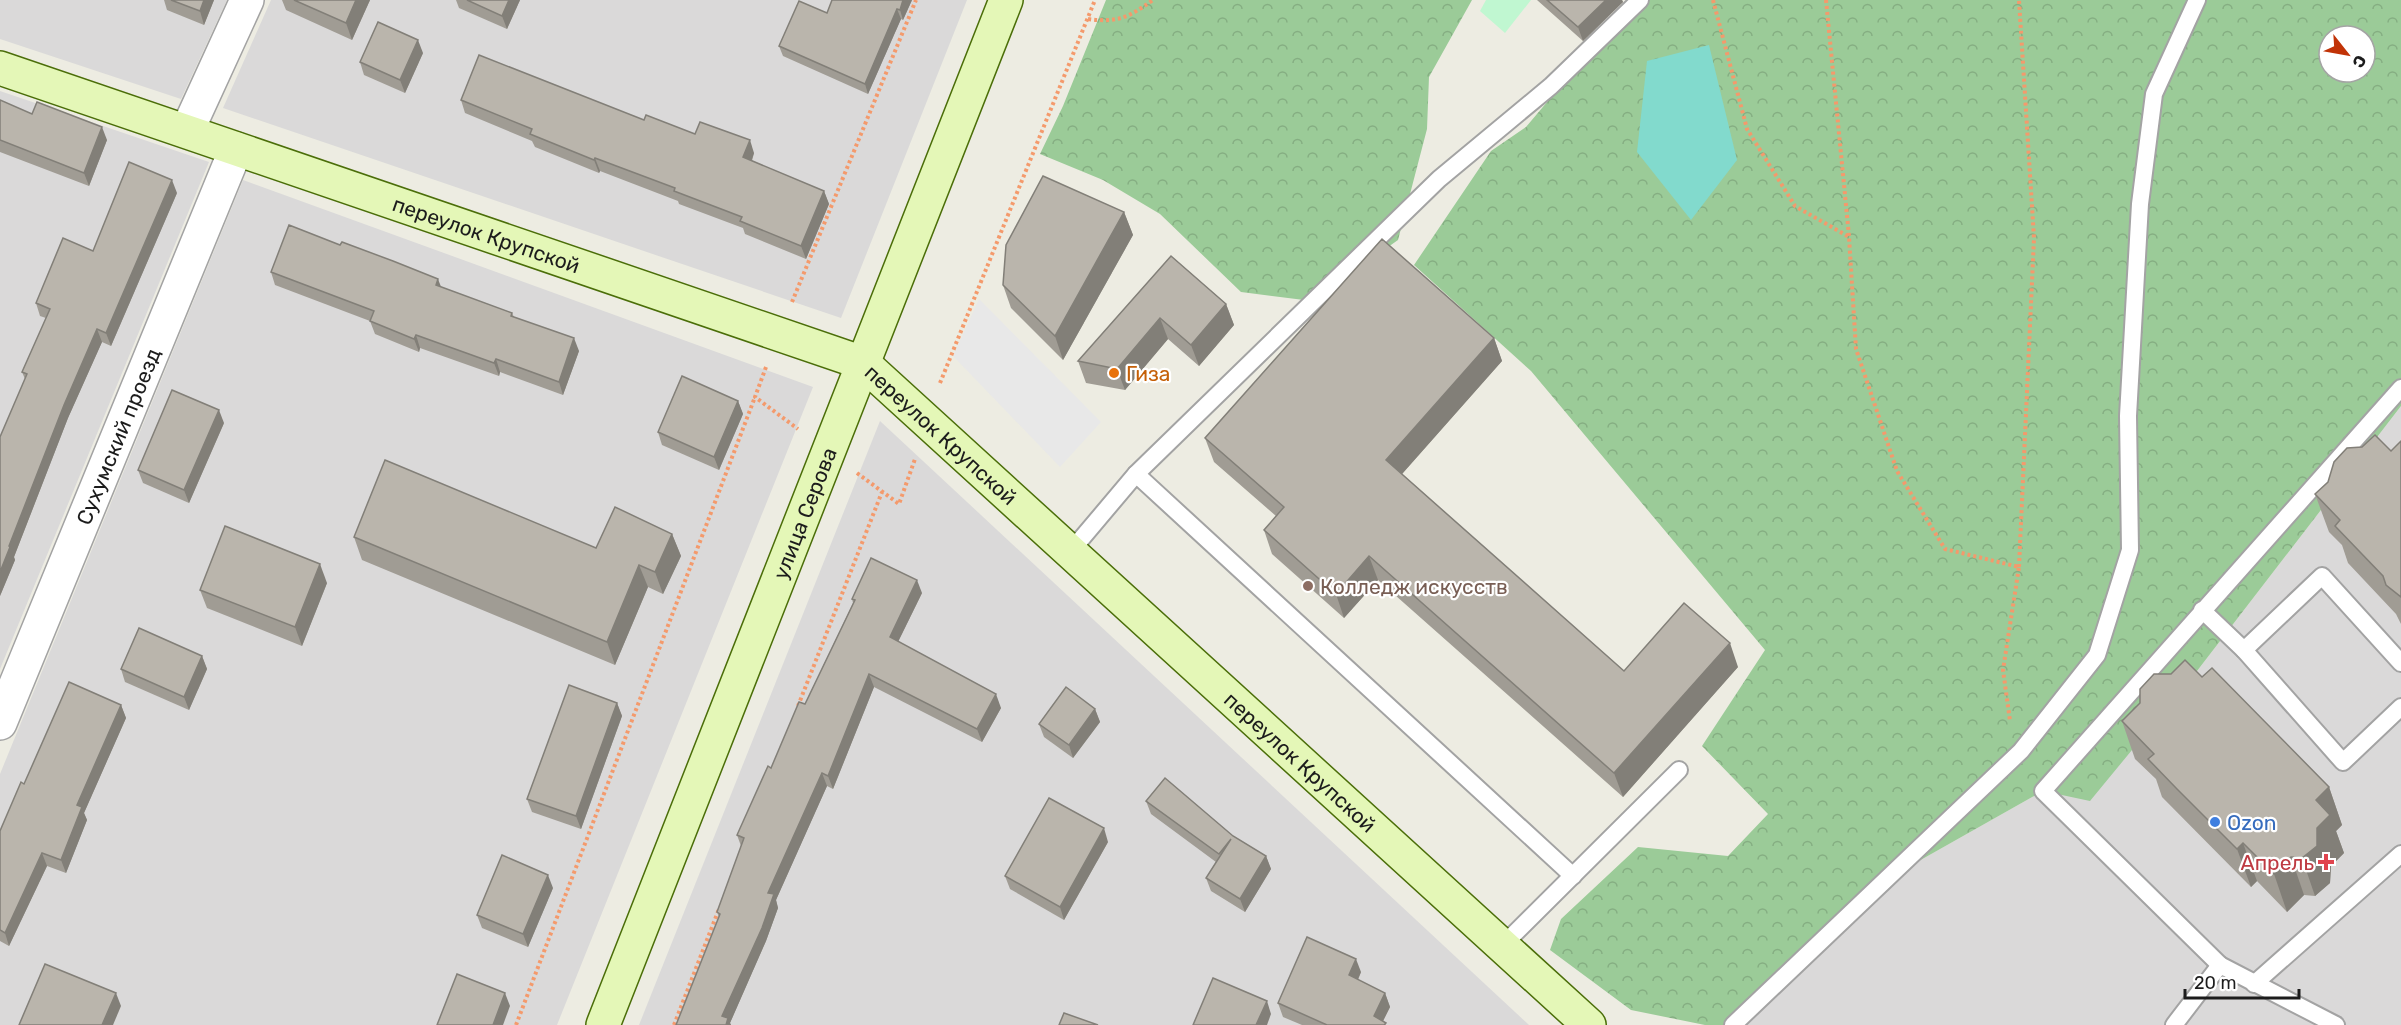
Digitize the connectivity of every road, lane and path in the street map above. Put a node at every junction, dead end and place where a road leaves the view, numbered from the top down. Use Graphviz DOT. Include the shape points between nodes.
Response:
graph roads {
  1 [pos="247,0"];
  2 [pos="1006,0"];
  3 [pos="1640,0"];
  4 [pos="1713,0"];
  5 [pos="1826,0"];
  6 [pos="2019,0"];
  7 [pos="2197,0"];
  8 [pos="1151,1"];
  9 [pos="1088,19"];
  10 [pos="0,68"];
  11 [pos="187,130"];
  12 [pos="236,149"];
  13 [pos="1849,237"];
  14 [pos="863,363"];
  15 [pos="2401,388"];
  16 [pos="755,397"];
  17 [pos="1136,474"];
  18 [pos="882,492"];
  19 [pos="1071,551"];
  20 [pos="2019,567"];
  21 [pos="2202,610"];
  22 [pos="2244,650"];
  23 [pos="2401,663"];
  24 [pos="2401,707"];
  25 [pos="795,714"];
  26 [pos="0,723"];
  27 [pos="2021,751"];
  28 [pos="1679,770"];
  29 [pos="2401,854"];
  30 [pos="1573,876"];
  31 [pos="722,903"];
  32 [pos="1502,946"];
  33 [pos="2220,965"];
  34 [pos="2254,984"];
  35 [pos="516,1025"];
  36 [pos="603,1025"];
  37 [pos="674,1025"];
  38 [pos="1589,1025"];
  39 [pos="1733,1025"];
  40 [pos="2174,1025"];
  41 [pos="2336,1025"];
  1 -- 11 [label="street"];
  2 -- 14 [label="street, улица Серова"];
  3 -- 17 [label="lane" via="1551,86 1439,178"];
  4 -- 13 [label="path" via="1747,129 1795,206"];
  5 -- 13 [label="path"];
  6 -- 20 [label="path" via="2034,238"];
  7 -- 27 [label="lane" via="2154,94 2140,204 2128,416 2130,550 2097,655"];
  8 -- 9 [label="path" via="1132,15 1109,22"];
  10 -- 11 [label="street, переулок Крупской"];
  11 -- 12 [label="street, переулок Крупской"];
  12 -- 14 [label="street, переулок Крупской"];
  12 -- 26 [label="street, Сухумский проезд"];
  13 -- 20 [label="path" via="1856,349 1897,471 1945,549"];
  14 -- 19 [label="street, переулок Крупской"];
  14 -- 36 [label="street, улица Серова"];
  15 -- 21 [label="lane"];
  16 -- 35 [label="path"];
  17 -- 19 [label="lane"];
  17 -- 30 [label="lane"];
  18 -- 25 [label="path"];
  19 -- 32 [label="street, переулок Крупской"];
  20 -- 27 [label="path" via="2003,670 2013,741"];
  21 -- 22 [label="lane"];
  21 -- 33 [label="lane" via="2043,791"];
  22 -- 23 [label="lane" via="2322,576"];
  22 -- 24 [label="lane" via="2343,762"];
  27 -- 39 [label="lane"];
  28 -- 30 [label="lane"];
  29 -- 34 [label="lane"];
  30 -- 32 [label="lane"];
  31 -- 37 [label="path"];
  32 -- 38 [label="street, переулок Крупской"];
  33 -- 34 [label="lane"];
  33 -- 40 [label="lane"];
  34 -- 41 [label="lane"];
}
